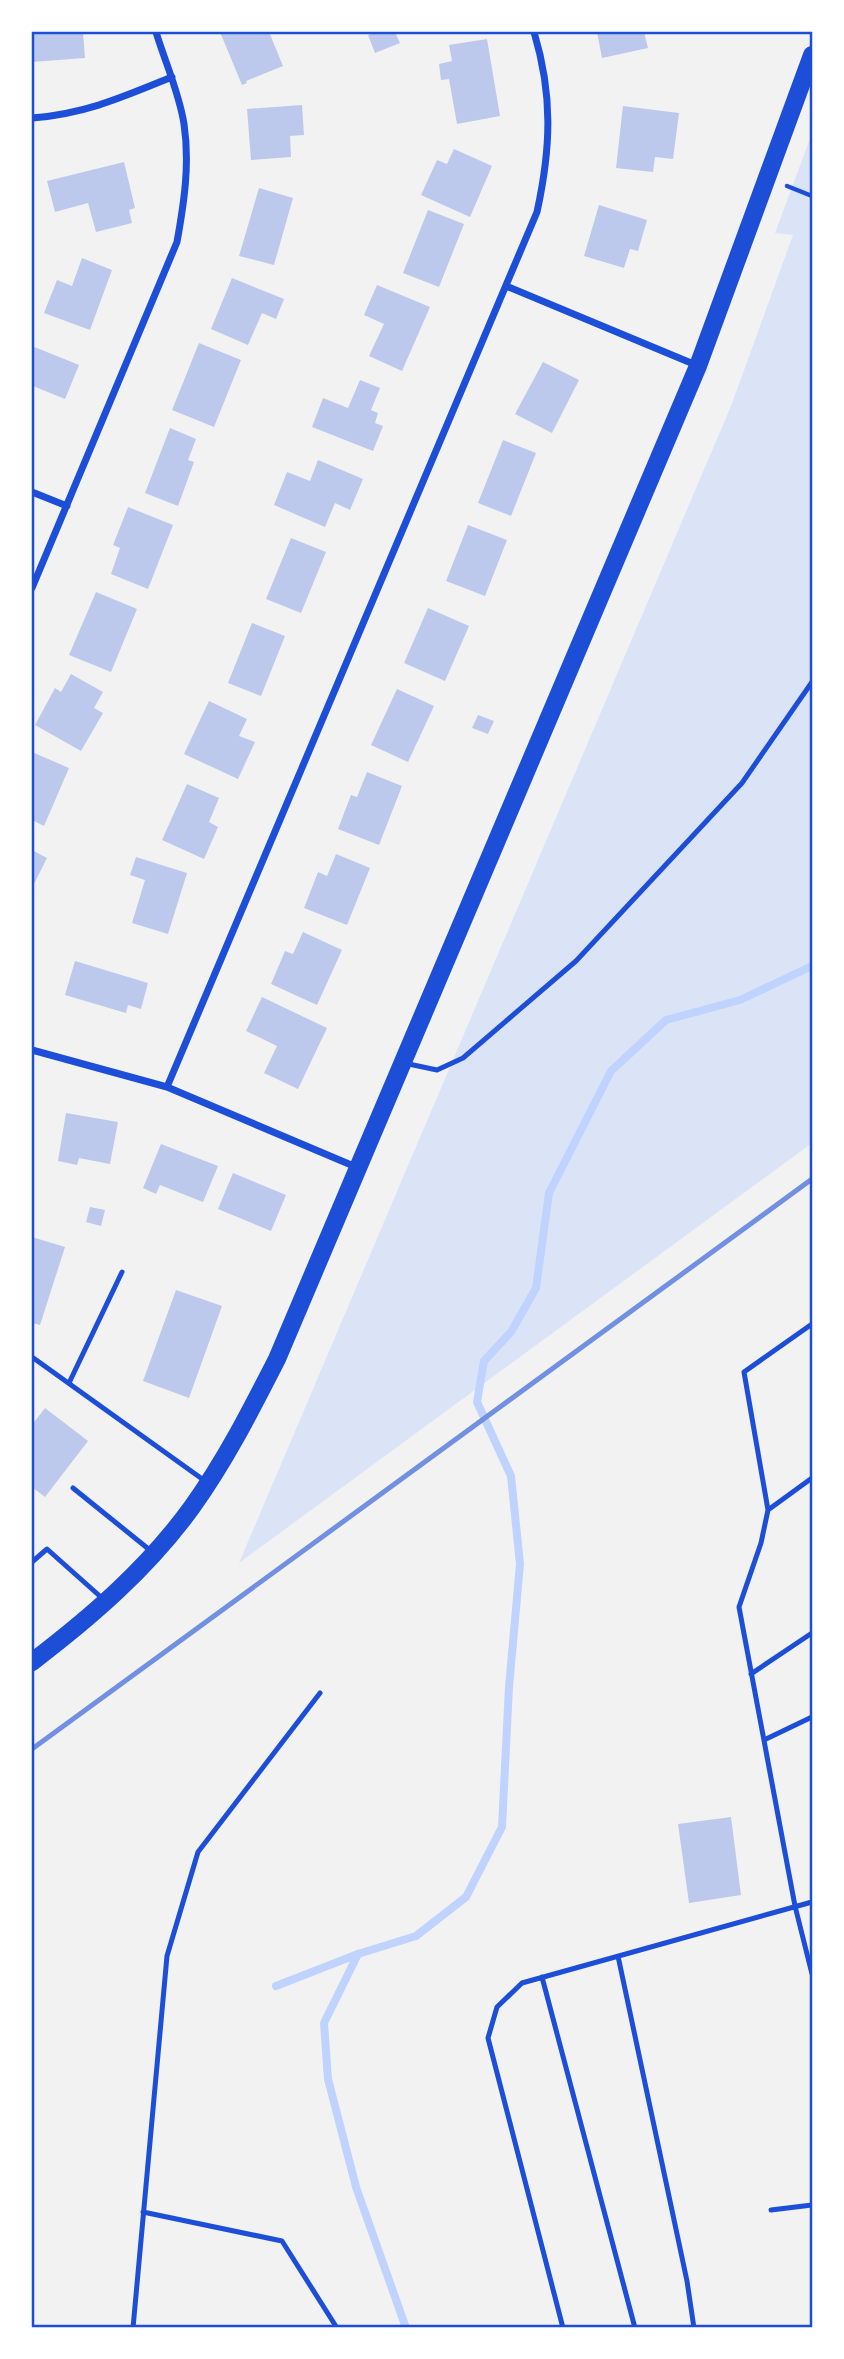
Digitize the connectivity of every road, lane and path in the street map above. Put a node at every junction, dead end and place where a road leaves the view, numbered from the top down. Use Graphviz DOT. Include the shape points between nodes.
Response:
graph roads {
  1 [pos="156,32"];
  2 [pos="534,32"];
  3 [pos="813,55"];
  4 [pos="172,76"];
  5 [pos="32,118"];
  6 [pos="506,286"];
  7 [pos="698,366"];
  8 [pos="32,492"];
  9 [pos="67,506"];
  10 [pos="32,588"];
  11 [pos="813,682"];
  12 [pos="32,1050"];
  13 [pos="401,1062"];
  14 [pos="167,1087"];
  15 [pos="357,1168"];
  16 [pos="122,1272"];
  17 [pos="813,1324"];
  18 [pos="32,1357"];
  19 [pos="69,1383"];
  20 [pos="813,1478"];
  21 [pos="208,1482"];
  22 [pos="73,1488"];
  23 [pos="768,1510"];
  24 [pos="154,1553"];
  25 [pos="32,1562"];
  26 [pos="106,1601"];
  27 [pos="813,1633"];
  28 [pos="32,1662"];
  29 [pos="751,1674"];
  30 [pos="320,1693"];
  31 [pos="813,1717"];
  32 [pos="764,1740"];
  33 [pos="813,1902"];
  34 [pos="795,1906"];
  35 [pos="618,1956"];
  36 [pos="813,1974"];
  37 [pos="542,1977"];
  38 [pos="813,2205"];
  39 [pos="771,2210"];
  40 [pos="143,2212"];
  41 [pos="132,2328"];
  42 [pos="337,2328"];
  43 [pos="563,2328"];
  44 [pos="635,2328"];
  45 [pos="694,2328"];
  1 -- 4 [label="street"];
  2 -- 6 [label="street" via="547,91 546,169 537,212"];
  3 -- 7 [label="main road"];
  4 -- 5 [label="street" via="104,105"];
  4 -- 9 [label="street" via="184,124 187,162 177,242"];
  6 -- 7 [label="street"];
  6 -- 14 [label="street"];
  7 -- 13 [label="main road"];
  8 -- 9 [label="street"];
  9 -- 10 [label="street"];
  11 -- 13 [label="lane" via="743,783 576,961 463,1058 437,1070"];
  12 -- 14 [label="street"];
  13 -- 15 [label="main road"];
  14 -- 15 [label="street"];
  15 -- 21 [label="main road" via="277,1359"];
  16 -- 19 [label="lane"];
  17 -- 23 [label="lane" via="744,1372"];
  18 -- 19 [label="lane"];
  19 -- 21 [label="lane"];
  20 -- 23 [label="lane"];
  21 -- 24 [label="main road"];
  22 -- 24 [label="lane"];
  23 -- 29 [label="lane" via="739,1607"];
  24 -- 26 [label="main road"];
  25 -- 26 [label="lane" via="47,1549"];
  26 -- 28 [label="main road"];
  27 -- 29 [label="lane"];
  29 -- 32 [label="lane"];
  30 -- 40 [label="lane" via="198,1852 167,1956"];
  31 -- 32 [label="lane"];
  32 -- 34 [label="lane"];
  33 -- 34 [label="lane"];
  34 -- 35 [label="lane"];
  34 -- 36 [label="lane"];
  35 -- 37 [label="lane"];
  35 -- 45 [label="lane"];
  37 -- 43 [label="lane" via="522,1983 497,2007 488,2038"];
  37 -- 44 [label="lane"];
  38 -- 39 [label="lane"];
  40 -- 41 [label="lane"];
  40 -- 42 [label="lane" via="282,2241"];
}
